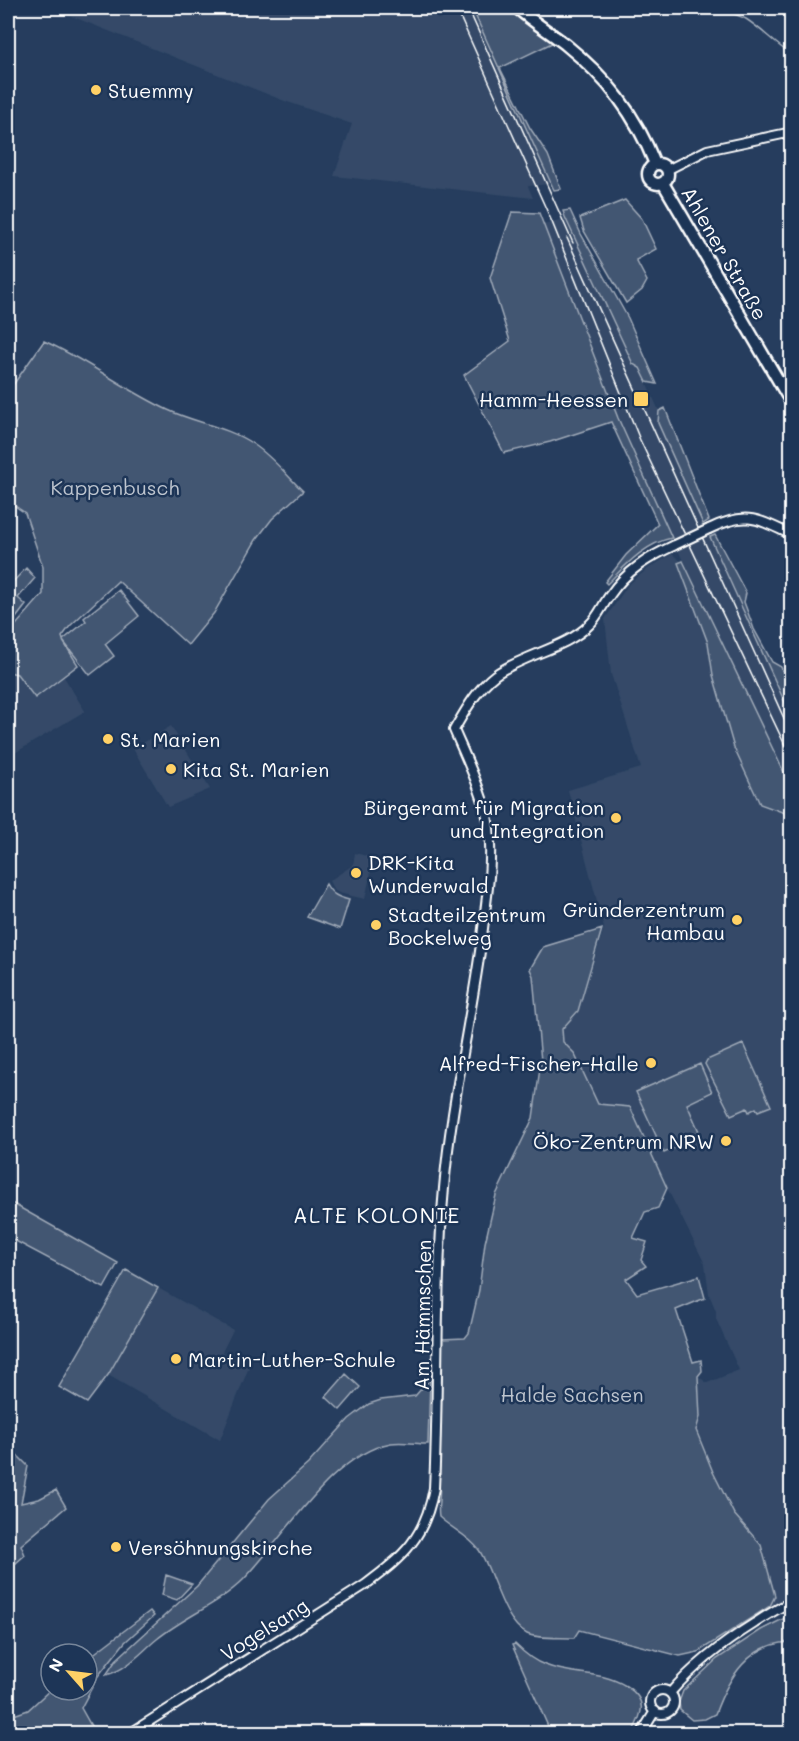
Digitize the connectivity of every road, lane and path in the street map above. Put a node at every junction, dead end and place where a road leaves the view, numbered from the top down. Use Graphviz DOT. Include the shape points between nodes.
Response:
graph roads {
  1 [pos="517,8"];
  2 [pos="792,132"];
  3 [pos="655,164"];
  4 [pos="667,170"];
  5 [pos="663,183"];
  6 [pos="792,404"];
  7 [pos="792,535"];
  8 [pos="410,1545"];
  9 [pos="792,1602"];
  10 [pos="670,1693"];
  11 [pos="655,1711"];
  12 [pos="129,1734"];
  13 [pos="641,1734"];
  1 -- 3 [label="main road" via="585,61 614,90 633,117"];
  2 -- 4 [label="street" via="707,150"];
  3 -- 4 [label="main road"];
  3 -- 5 [label="main road" via="648,178 655,184"];
  4 -- 5 [label="main road"];
  5 -- 6 [label="main road, Ahlener Straße"];
  7 -- 8 [label="street, Am Hämmschen, bridge" via="757,519 731,520 647,558 614,590 589,625 492,678 454,730 481,794 487,816 490,861 444,1189 434,1488 425,1522"];
  8 -- 12 [label="street, Vogelsang" via="365,1585"];
  9 -- 10 [label="street" via="707,1656"];
  10 -- 11 [label="street" via="674,1699 671,1709 665,1713"];
  10 -- 11 [label="street" via="661,1690 653,1695 650,1703"];
  11 -- 13 [label="street"];
}
